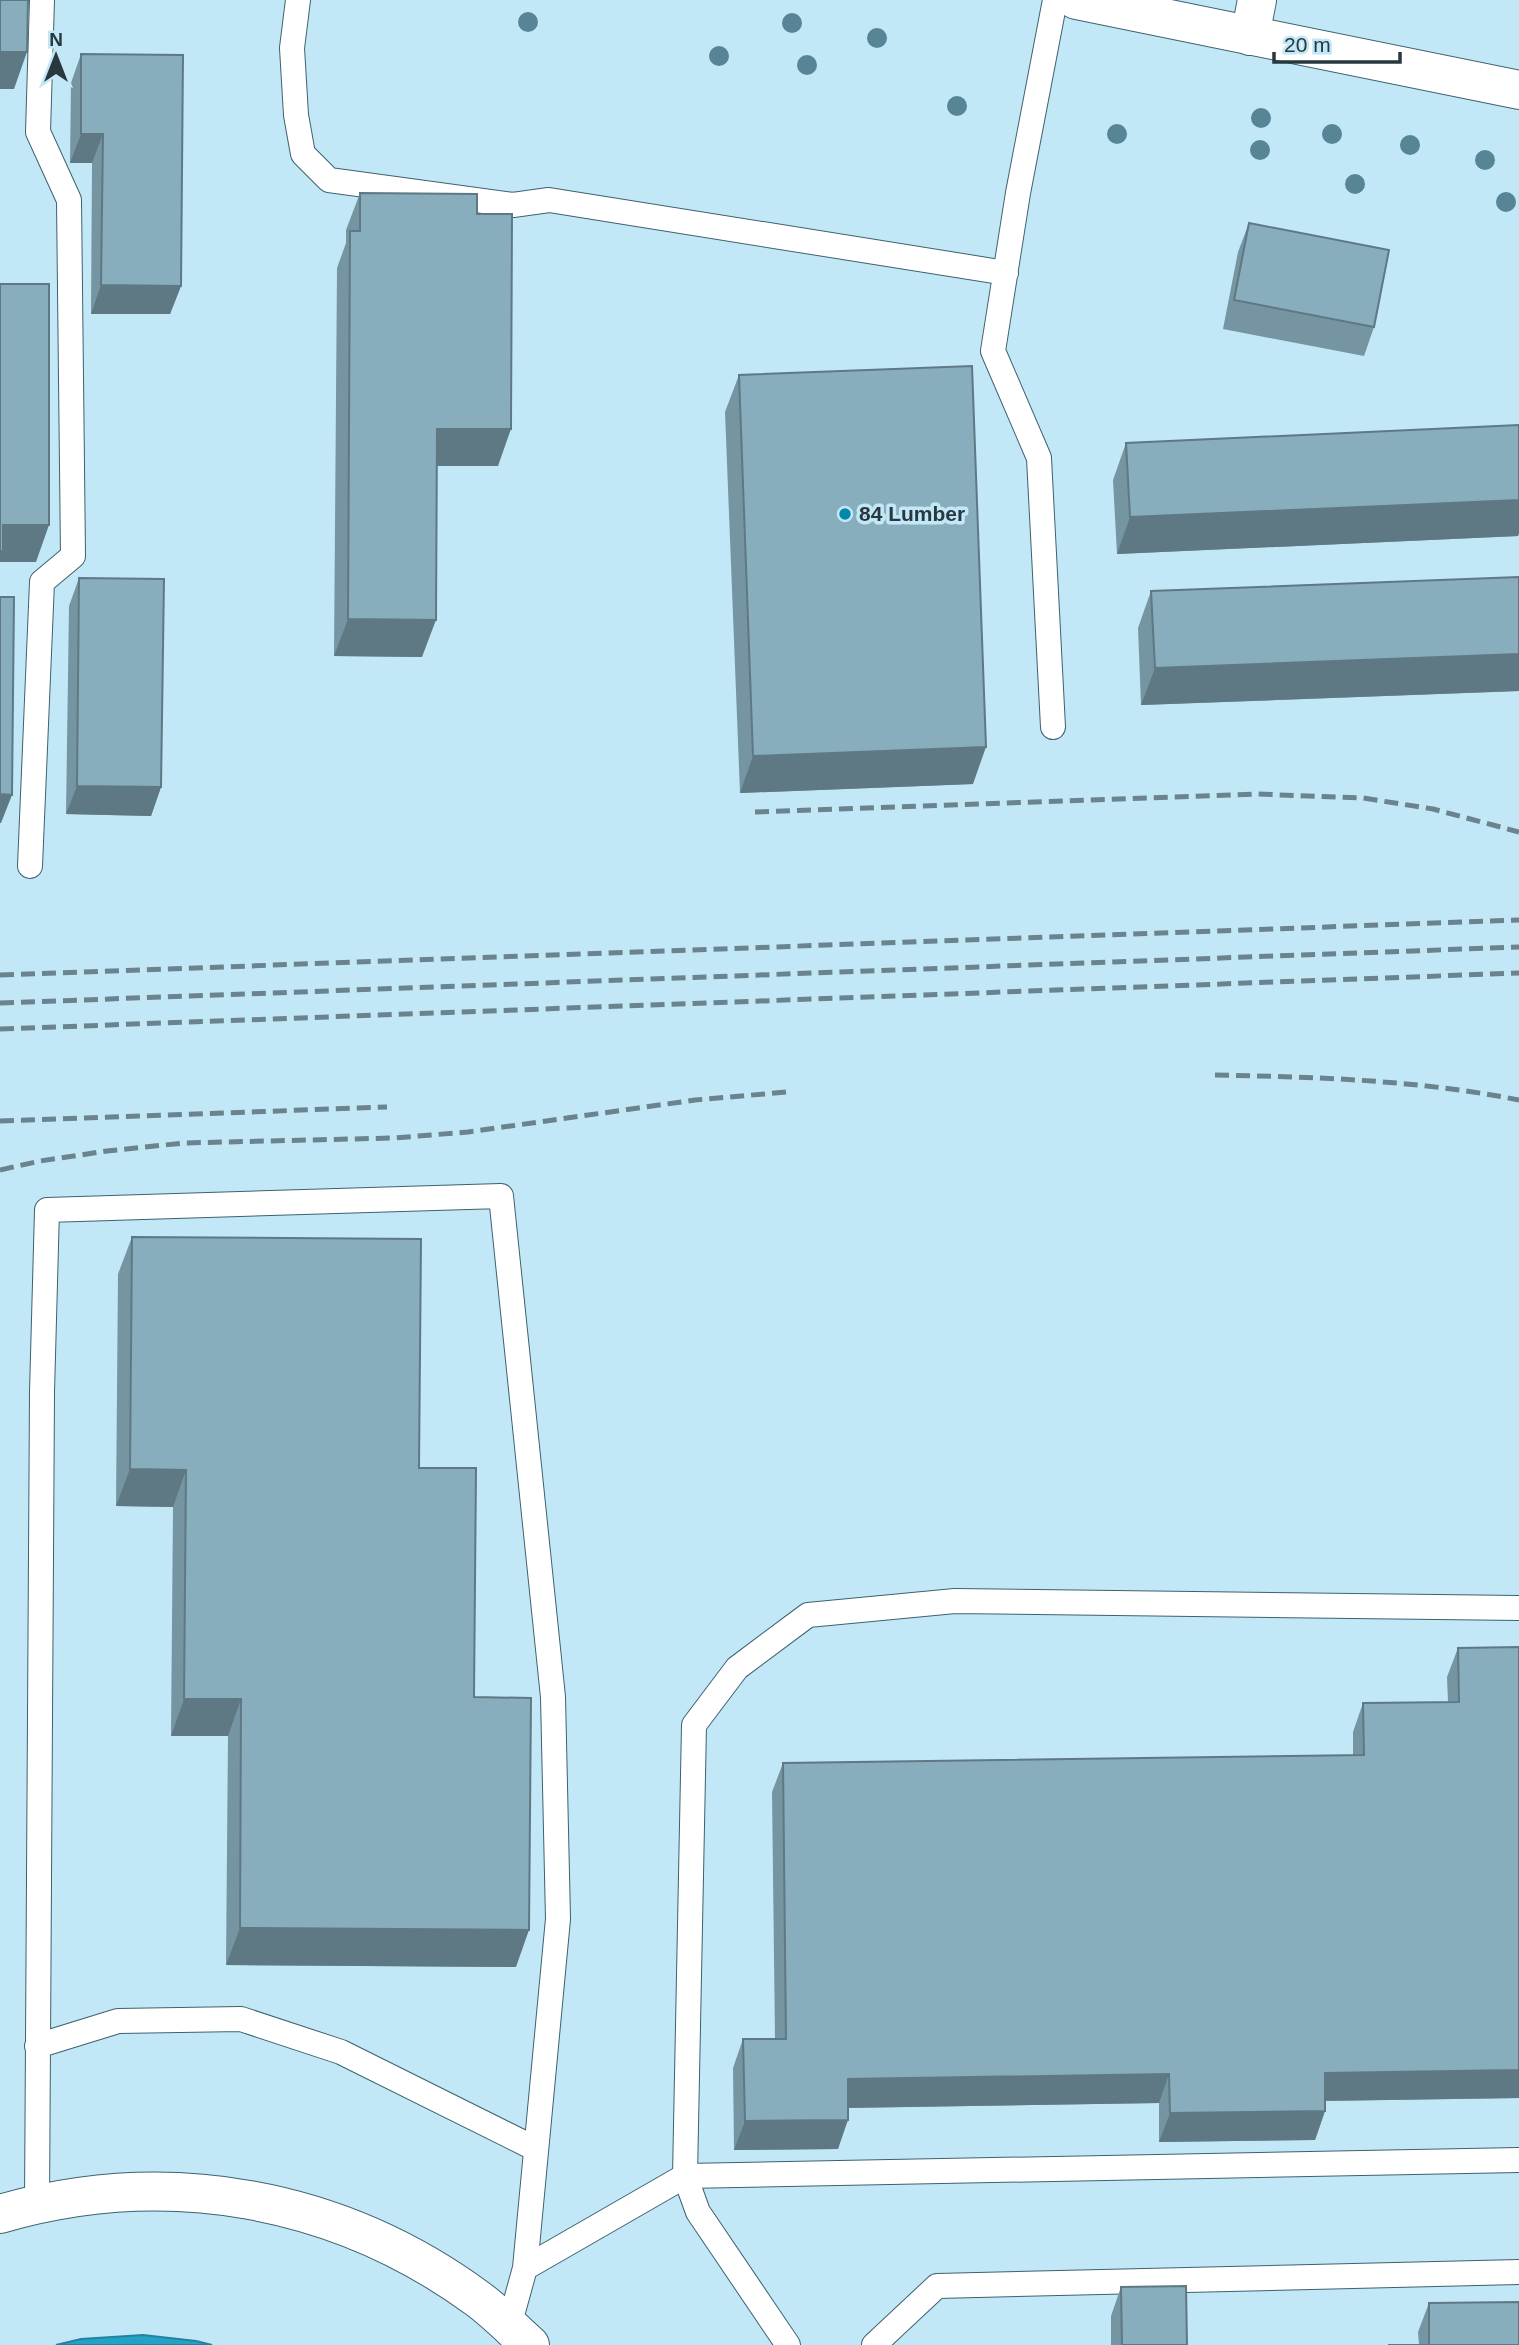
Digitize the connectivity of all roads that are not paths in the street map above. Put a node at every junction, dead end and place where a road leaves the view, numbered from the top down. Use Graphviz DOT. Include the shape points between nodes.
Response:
graph roads {
  1 [pos="42,0"];
  2 [pos="298,0"];
  3 [pos="1055,0"];
  4 [pos="1076,0"];
  5 [pos="1254,18"];
  6 [pos="1519,90"];
  7 [pos="1006,273"];
  8 [pos="1053,727"];
  9 [pos="30,866"];
  10 [pos="1519,1608"];
  11 [pos="37,2046"];
  12 [pos="536,2149"];
  13 [pos="1519,2160"];
  14 [pos="685,2176"];
  15 [pos="37,2204"];
  16 [pos="0,2214"];
  17 [pos="525,2268"];
  18 [pos="1519,2272"];
  19 [pos="520,2336"];
  20 [pos="788,2345"];
  21 [pos="874,2345"];
  1 -- 9 [label="lane" via="38,132 69,200 73,556 42,582"];
  2 -- 7 [label="lane" via="292,48 296,115 303,154 329,180 513,205 549,200"];
  3 -- 7 [label="lane"];
  4 -- 5 [label="street"];
  5 -- 6 [label="street"];
  7 -- 8 [label="lane" via="993,351 1039,458"];
  10 -- 14 [label="lane" via="955,1601 808,1615 737,1668 695,1725"];
  11 -- 12 [label="lane" via="118,2021 241,2019 341,2052"];
  11 -- 12 [label="lane" via="47,1210 501,1196 553,1697 558,1919"];
  11 -- 15 [label="lane"];
  12 -- 17 [label="lane"];
  13 -- 14 [label="lane"];
  14 -- 17 [label="lane"];
  14 -- 20 [label="lane" via="698,2212"];
  15 -- 16 [label="street"];
  15 -- 19 [label="street" via="150,2190 212,2193 299,2210 363,2233 429,2266 480,2300"];
  17 -- 19 [label="lane"];
  18 -- 21 [label="lane" via="937,2286"];
}
